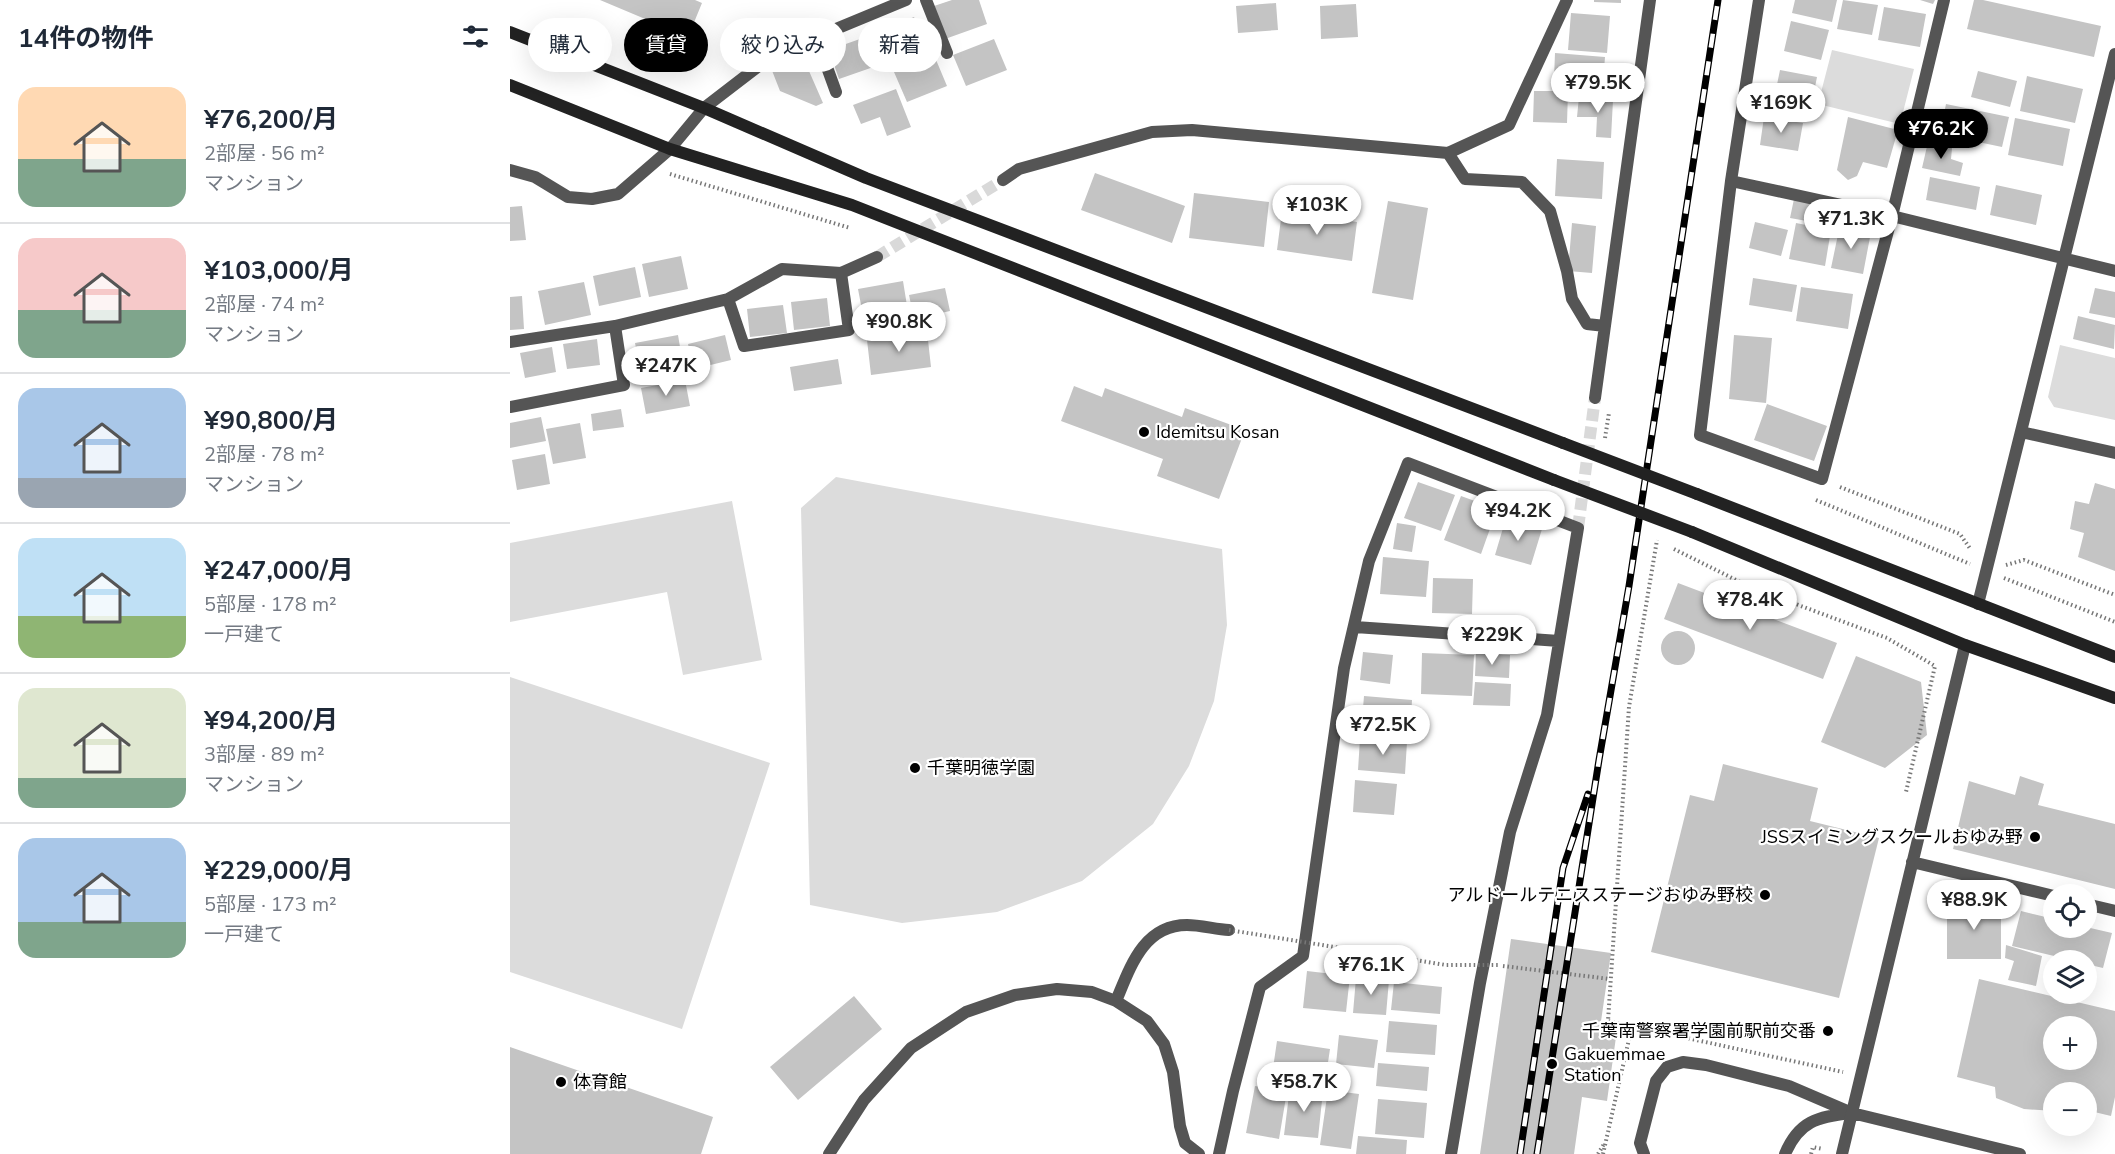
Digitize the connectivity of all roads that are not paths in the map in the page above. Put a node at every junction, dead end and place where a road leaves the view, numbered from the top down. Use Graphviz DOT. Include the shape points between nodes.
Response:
graph roads {
  1 [pos="906,0"];
  2 [pos="926,0"];
  3 [pos="1567,0"];
  4 [pos="1650,0"];
  5 [pos="1759,0"];
  6 [pos="1944,0"];
  7 [pos="846,25"];
  8 [pos="510,32"];
  9 [pos="947,53"];
  10 [pos="2115,54"];
  11 [pos="751,72"];
  12 [pos="829,72"];
  13 [pos="2112,79"];
  14 [pos="510,85"];
  15 [pos="836,92"];
  16 [pos="704,108"];
  17 [pos="670,148"];
  18 [pos="1449,153"];
  19 [pos="510,170"];
  20 [pos="1003,180"];
  21 [pos="1731,181"];
  22 [pos="1892,216"];
  23 [pos="877,257"];
  24 [pos="2065,259"];
  25 [pos="2115,272"];
  26 [pos="840,273"];
  27 [pos="728,299"];
  28 [pos="615,326"];
  29 [pos="1605,326"];
  30 [pos="510,342"];
  31 [pos="1595,398"];
  32 [pos="510,407"];
  33 [pos="2021,432"];
  34 [pos="2115,453"];
  35 [pos="1978,604"];
  36 [pos="1355,627"];
  37 [pos="1559,641"];
  38 [pos="1965,645"];
  39 [pos="2115,657"];
  40 [pos="2115,698"];
  41 [pos="1912,862"];
  42 [pos="2043,893"];
  43 [pos="2097,907"];
  44 [pos="2115,911"];
  45 [pos="1228,930"];
  46 [pos="1116,1001"];
  47 [pos="1852,1113"];
  48 [pos="829,1154"];
  49 [pos="1199,1154"];
  50 [pos="1219,1154"];
  51 [pos="1450,1154"];
  52 [pos="1644,1154"];
  53 [pos="1785,1154"];
  54 [pos="1842,1154"];
  55 [pos="2020,1154"];
  1 -- 7 [label="street"];
  2 -- 9 [label="street"];
  3 -- 18 [label="street" via="1509,125"];
  4 -- 29 [label="street"];
  5 -- 21 [label="street"];
  6 -- 22 [label="street"];
  8 -- 16 [label="street"];
  10 -- 13 [label="street"];
  11 -- 16 [label="street"];
  12 -- 15 [label="street"];
  13 -- 24 [label="street"];
  14 -- 17 [label="street"];
  16 -- 17 [label="street"];
  16 -- 35 [label="street, bridge" via="866,178"];
  17 -- 19 [label="street" via="618,194 592,199 568,197 535,177"];
  17 -- 38 [label="street, bridge" via="852,205 1692,532"];
  18 -- 20 [label="street" via="1192,130 1152,132 1019,169"];
  18 -- 29 [label="street" via="1465,179 1522,182 1550,211 1572,299 1587,324"];
  21 -- 22 [label="street"];
  21 -- 22 [label="street" via="1701,435 1822,479"];
  22 -- 24 [label="street"];
  23 -- 26 [label="street"];
  24 -- 25 [label="street"];
  24 -- 33 [label="street"];
  26 -- 27 [label="street" via="782,269"];
  26 -- 27 [label="street" via="849,330 744,346"];
  27 -- 28 [label="street"];
  28 -- 30 [label="street"];
  28 -- 32 [label="street" via="624,385"];
  29 -- 31 [label="street"];
  33 -- 34 [label="street"];
  33 -- 35 [label="street"];
  35 -- 39 [label="street"];
  36 -- 37 [label="street"];
  36 -- 37 [label="street" via="1369,561 1408,463 1578,528"];
  36 -- 50 [label="street" via="1344,668 1303,956 1260,987"];
  37 -- 51 [label="street" via="1547,715 1510,832"];
  38 -- 40 [label="street"];
  38 -- 41 [label="street"];
  41 -- 42 [label="street"];
  41 -- 47 [label="street"];
  43 -- 44 [label="street"];
  45 -- 46 [label="street" via="1186,924 1145,941"];
  46 -- 48 [label="street" via="1092,992 1057,989 1015,995 966,1012 911,1048 864,1100"];
  46 -- 49 [label="street" via="1147,1021 1164,1044 1173,1072 1182,1134 1185,1143"];
  47 -- 52 [label="street" via="1789,1086 1683,1062 1666,1067 1656,1081 1640,1143"];
  47 -- 53 [label="street" via="1828,1116 1801,1127"];
  47 -- 54 [label="street"];
  47 -- 55 [label="street"];
}
